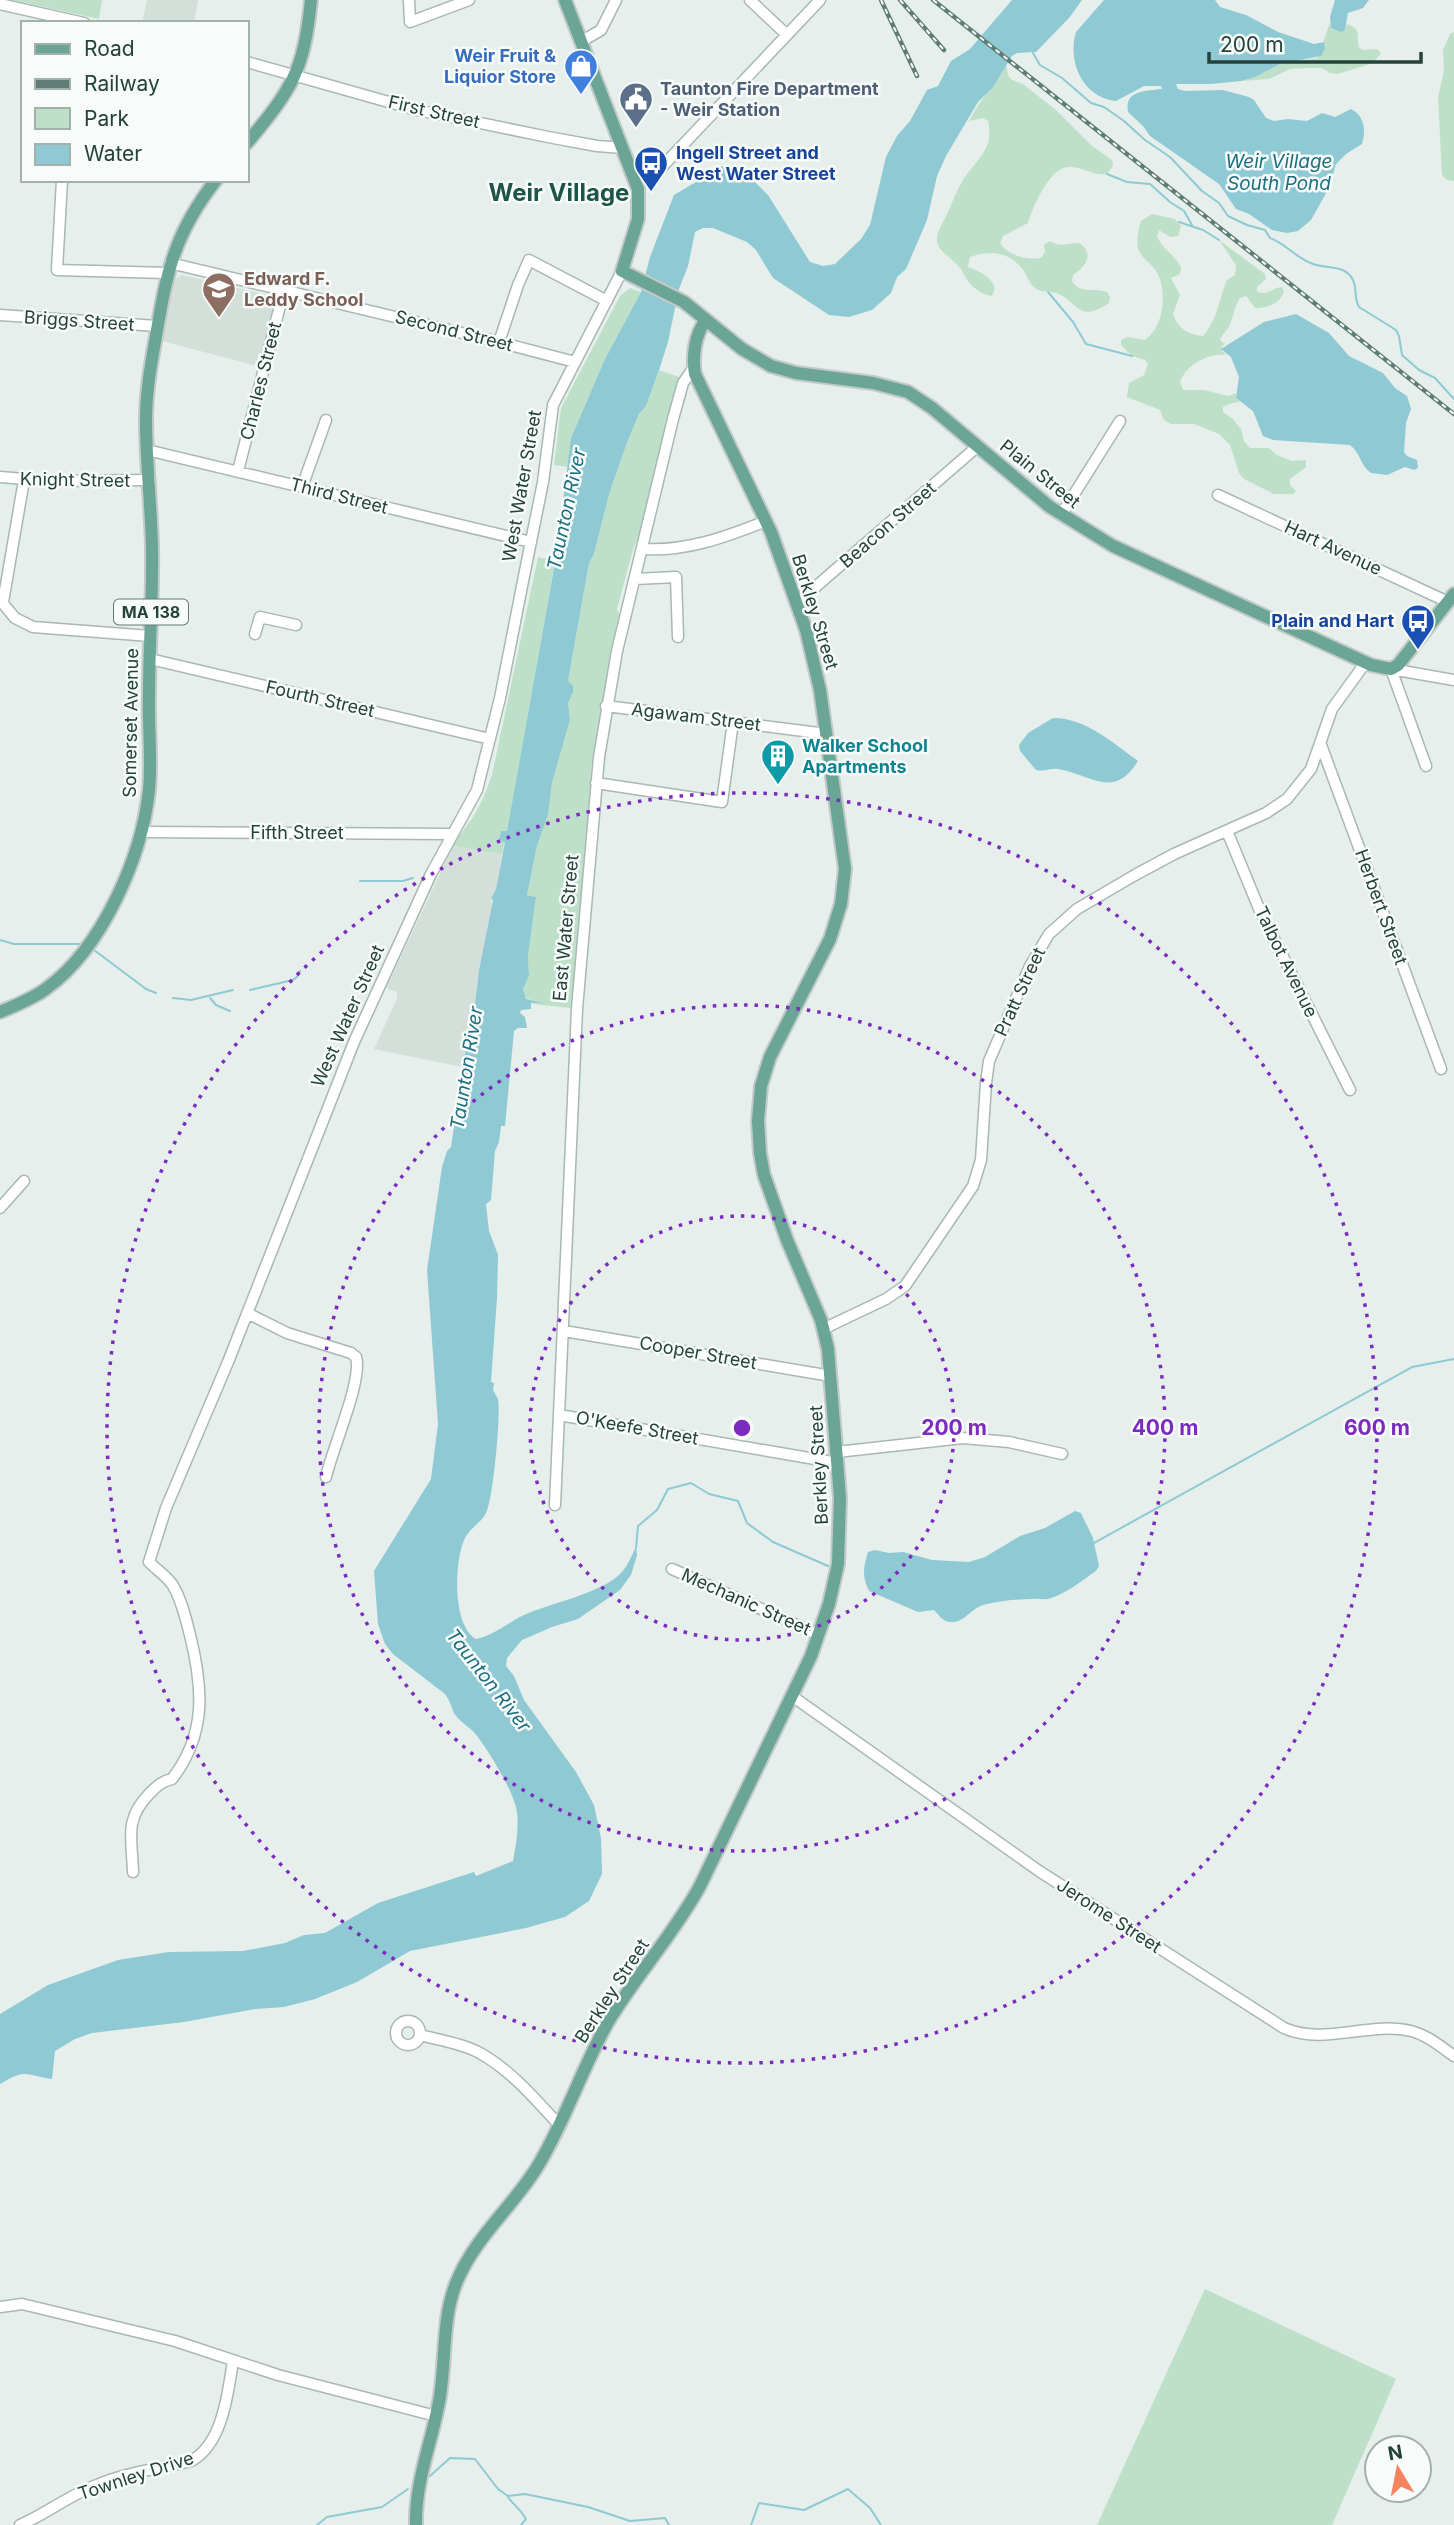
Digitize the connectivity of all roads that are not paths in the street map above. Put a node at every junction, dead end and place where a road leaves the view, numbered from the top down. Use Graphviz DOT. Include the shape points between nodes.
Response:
graph roads {
  1 [pos="311,0"];
  2 [pos="409,0"];
  3 [pos="469,0"];
  4 [pos="565,0"];
  5 [pos="616,0"];
  6 [pos="750,0"];
  7 [pos="820,0"];
  8 [pos="0,4"];
  9 [pos="74,21"];
  10 [pos="787,35"];
  11 [pos="582,41"];
  12 [pos="248,62"];
  13 [pos="296,75"];
  14 [pos="248,142"];
  15 [pos="623,148"];
  16 [pos="635,180"];
  17 [pos="62,182"];
  18 [pos="215,182"];
  19 [pos="168,268"];
  20 [pos="622,271"];
  21 [pos="284,290"];
  22 [pos="607,301"];
  23 [pos="0,315"];
  24 [pos="710,323"];
  25 [pos="158,326"];
  26 [pos="499,342"];
  27 [pos="694,361"];
  28 [pos="575,362"];
  29 [pos="326,420"];
  30 [pos="1119,421"];
  31 [pos="978,446"];
  32 [pos="148,450"];
  33 [pos="239,471"];
  34 [pos="0,477"];
  35 [pos="24,480"];
  36 [pos="149,480"];
  37 [pos="302,487"];
  38 [pos="1218,495"];
  39 [pos="1061,515"];
  40 [pos="766,521"];
  41 [pos="531,542"];
  42 [pos="642,550"];
  43 [pos="635,579"];
  44 [pos="1451,598"];
  45 [pos="1,601"];
  46 [pos="797,603"];
  47 [pos="296,625"];
  48 [pos="255,634"];
  49 [pos="150,636"];
  50 [pos="678,637"];
  51 [pos="150,659"];
  52 [pos="1366,662"];
  53 [pos="1391,669"];
  54 [pos="1454,680"];
  55 [pos="606,706"];
  56 [pos="733,722"];
  57 [pos="827,734"];
  58 [pos="490,739"];
  59 [pos="1321,745"];
  60 [pos="1426,766"];
  61 [pos="597,783"];
  62 [pos="1227,831"];
  63 [pos="142,832"];
  64 [pos="452,834"];
  65 [pos="0,1012"];
  66 [pos="1441,1069"];
  67 [pos="1350,1090"];
  68 [pos="24,1181"];
  69 [pos="0,1208"];
  70 [pos="247,1313"];
  71 [pos="823,1329"];
  72 [pos="564,1331"];
  73 [pos="831,1376"];
  74 [pos="559,1415"];
  75 [pos="1062,1454"];
  76 [pos="838,1458"];
  77 [pos="326,1478"];
  78 [pos="555,1505"];
  79 [pos="672,1569"];
  80 [pos="819,1635"];
  81 [pos="792,1696"];
  82 [pos="133,1872"];
  83 [pos="420,2035"];
  84 [pos="1454,2056"];
  85 [pos="560,2126"];
  86 [pos="0,2307"];
  87 [pos="233,2361"];
  88 [pos="436,2416"];
  89 [pos="20,2525"];
  90 [pos="416,2525"];
  1 -- 13 [label="main road"];
  2 -- 3 [label="street" via="410,22"];
  4 -- 11 [label="main road, West Water Street"];
  5 -- 11 [label="street" via="601,30"];
  6 -- 10 [label="street"];
  7 -- 10 [label="street"];
  8 -- 9 [label="street"];
  10 -- 16 [label="street" via="660,169"];
  11 -- 15 [label="main road, West Water Street"];
  12 -- 13 [label="street, First Street"];
  13 -- 14 [label="main road"];
  13 -- 15 [label="street, First Street" via="417,110 560,140"];
  15 -- 16 [label="main road, West Water Street"];
  16 -- 20 [label="main road, West Water Street" via="639,215"];
  17 -- 19 [label="street, Second Street" via="57,270"];
  18 -- 19 [label="main road, Somerset Avenue / MA 138" via="189,219"];
  19 -- 21 [label="street, Second Street"];
  19 -- 25 [label="main road, Somerset Avenue / MA 138"];
  20 -- 22 [label="street, West Water Street"];
  20 -- 24 [label="main road, Plain Street" via="680,300"];
  21 -- 26 [label="street, Second Street"];
  21 -- 33 [label="street, Charles Street"];
  22 -- 26 [label="street" via="529,260"];
  22 -- 28 [label="street, West Water Street"];
  23 -- 25 [label="street, Briggs Street"];
  24 -- 27 [label="main road, East Water Street" via="699,329"];
  24 -- 31 [label="main road, Plain Street" via="752,355 780,369 908,392"];
  25 -- 32 [label="main road, Somerset Avenue / MA 138" via="146,404"];
  26 -- 28 [label="street, Second Street"];
  27 -- 40 [label="main road, Berkley Street" via="700,386"];
  27 -- 42 [label="street, East Water Street" via="682,388"];
  28 -- 41 [label="street, West Water Street" via="553,405"];
  29 -- 37 [label="street"];
  30 -- 39 [label="street"];
  31 -- 39 [label="main road, Plain Street"];
  31 -- 46 [label="street, Beacon Street"];
  32 -- 33 [label="street, Third Street"];
  32 -- 36 [label="main road, Somerset Avenue / MA 138"];
  33 -- 37 [label="street, Third Street"];
  34 -- 35 [label="street, Knight Street"];
  35 -- 36 [label="street, Knight Street"];
  35 -- 45 [label="street"];
  36 -- 49 [label="main road, Somerset Avenue / MA 138"];
  37 -- 41 [label="street, Third Street"];
  38 -- 44 [label="street, Hart Avenue"];
  39 -- 52 [label="main road, Plain Street" via="1113,546"];
  40 -- 42 [label="street" via="704,542"];
  40 -- 46 [label="main road, Berkley Street"];
  41 -- 58 [label="street, West Water Street"];
  42 -- 43 [label="street, East Water Street"];
  43 -- 50 [label="street" via="676,578"];
  43 -- 55 [label="street, East Water Street"];
  44 -- 53 [label="main road"];
  45 -- 49 [label="street" via="15,618 33,627"];
  46 -- 57 [label="main road, Berkley Street" via="816,668"];
  47 -- 48 [label="street" via="260,617"];
  49 -- 51 [label="main road, Somerset Avenue / MA 138"];
  51 -- 58 [label="street, Fourth Street"];
  51 -- 63 [label="main road, Somerset Avenue / MA 138" via="150,778"];
  52 -- 53 [label="main road, Plain Street"];
  52 -- 59 [label="street, Pratt Street" via="1335,705"];
  53 -- 54 [label="street, Plain Street"];
  53 -- 60 [label="street"];
  55 -- 56 [label="street, Agawam Street"];
  55 -- 61 [label="street, East Water Street"];
  56 -- 57 [label="street, Agawam Street"];
  56 -- 61 [label="street" via="722,802"];
  57 -- 71 [label="main road, Berkley Street" via="844,858 841,904 830,939 770,1057 761,1086 758,1121 764,1175"];
  58 -- 64 [label="street, West Water Street" via="475,796"];
  59 -- 62 [label="street, Pratt Street" via="1308,774 1287,799"];
  59 -- 66 [label="street, Herbert Street"];
  61 -- 72 [label="street, East Water Street" via="577,1009"];
  62 -- 67 [label="street, Talbot Avenue" via="1260,911"];
  62 -- 71 [label="street, Pratt Street" via="1096,898 1049,934 1030,966 989,1061 982,1154 973,1186 905,1286"];
  63 -- 64 [label="street, Fifth Street"];
  63 -- 65 [label="main road, Somerset Avenue / MA 138" via="122,885 78,960 49,987"];
  64 -- 70 [label="street, West Water Street" via="349,1053"];
  68 -- 69 [label="street"];
  70 -- 77 [label="street" via="287,1333 356,1357 357,1377"];
  70 -- 82 [label="street, West Water Street" via="166,1508 149,1562 173,1585 186,1618 201,1707 195,1737 180,1768 136,1808"];
  71 -- 73 [label="main road, Berkley Street"];
  72 -- 73 [label="street, Cooper Street"];
  72 -- 74 [label="street, East Water Street"];
  73 -- 76 [label="main road, Berkley Street"];
  74 -- 76 [label="street, O'Keefe Street"];
  74 -- 78 [label="street, East Water Street"];
  75 -- 76 [label="street, O'Keefe Street" via="998,1440 963,1438"];
  76 -- 80 [label="main road, Berkley Street" via="839,1552"];
  79 -- 80 [label="street, Mechanic Street"];
  80 -- 81 [label="main road, Berkley Street"];
  81 -- 84 [label="street, Jerome Street" via="999,1844 1284,2028 1311,2035 1408,2030"];
  81 -- 85 [label="main road, Berkley Street" via="693,1898 609,2021"];
  83 -- 85 [label="street" via="486,2057"];
  85 -- 88 [label="main road, Berkley Street" via="529,2179 478,2243 456,2282"];
  86 -- 87 [label="street" via="22,2304 64,2313"];
  87 -- 88 [label="street"];
  87 -- 89 [label="street, Townley Drive" via="218,2424 200,2456 80,2491"];
  88 -- 90 [label="main road, Berkley Street" via="420,2477"];
}
